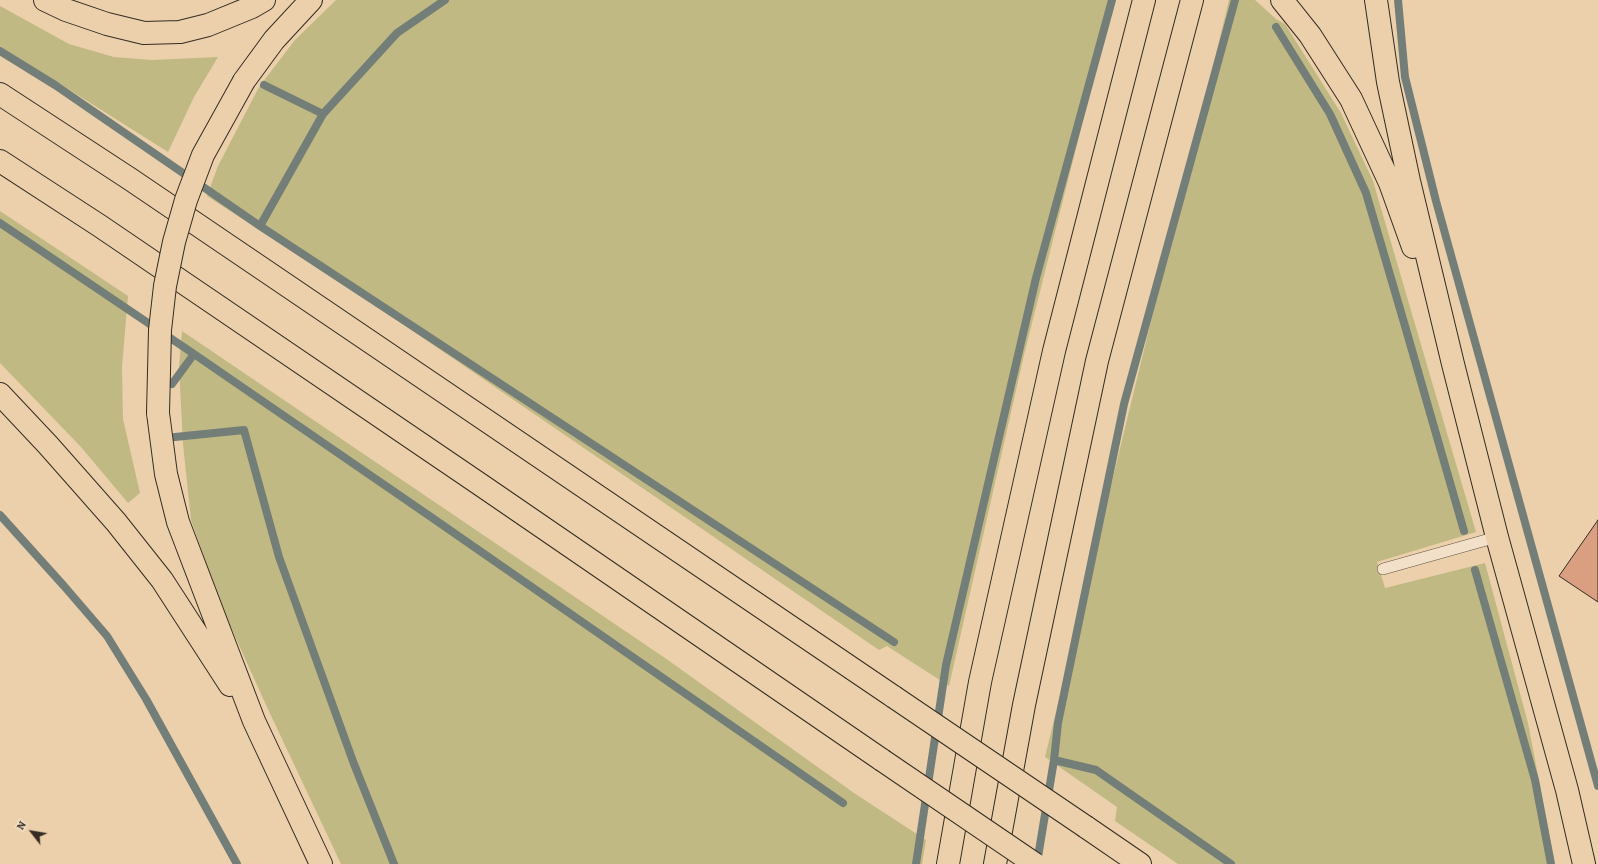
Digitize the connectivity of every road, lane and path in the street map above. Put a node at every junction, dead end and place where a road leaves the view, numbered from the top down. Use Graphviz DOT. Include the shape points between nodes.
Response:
graph roads {
  1 [pos="45,0"];
  2 [pos="264,0"];
  3 [pos="311,0"];
  4 [pos="1144,0"];
  5 [pos="1192,0"];
  6 [pos="1282,0"];
  7 [pos="1376,0"];
  8 [pos="0,94"];
  9 [pos="0,161"];
  10 [pos="1453,364"];
  11 [pos="0,394"];
  12 [pos="1497,537"];
  13 [pos="1383,569"];
  14 [pos="254,721"];
  15 [pos="1567,790"];
  16 [pos="321,864"];
  17 [pos="948,864"];
  18 [pos="995,864"];
  19 [pos="1035,864"];
  20 [pos="1140,864"];
  21 [pos="1584,864"];
  22 [pos="1592,864"];
  1 -- 2 [label="highway" via="106,24 144,33 180,32 208,25"];
  3 -- 14 [label="highway, bridge" via="274,40 244,81 203,154 174,242 160,330 158,413 166,474 178,522"];
  4 -- 17 [label="highway" via="1052,359 980,682"];
  5 -- 18 [label="highway" via="1097,361 1024,705"];
  6 -- 10 [label="highway" via="1310,35 1351,99 1390,183"];
  7 -- 10 [label="highway" via="1388,82"];
  8 -- 20 [label="highway, bridge" via="143,188"];
  9 -- 19 [label="highway, bridge" via="100,226"];
  10 -- 12 [label="highway"];
  11 -- 14 [label="highway" via="106,510 158,574"];
  12 -- 13 [label="lane"];
  12 -- 15 [label="highway"];
  14 -- 16 [label="highway"];
  15 -- 21 [label="highway"];
  15 -- 22 [label="highway"];
}
